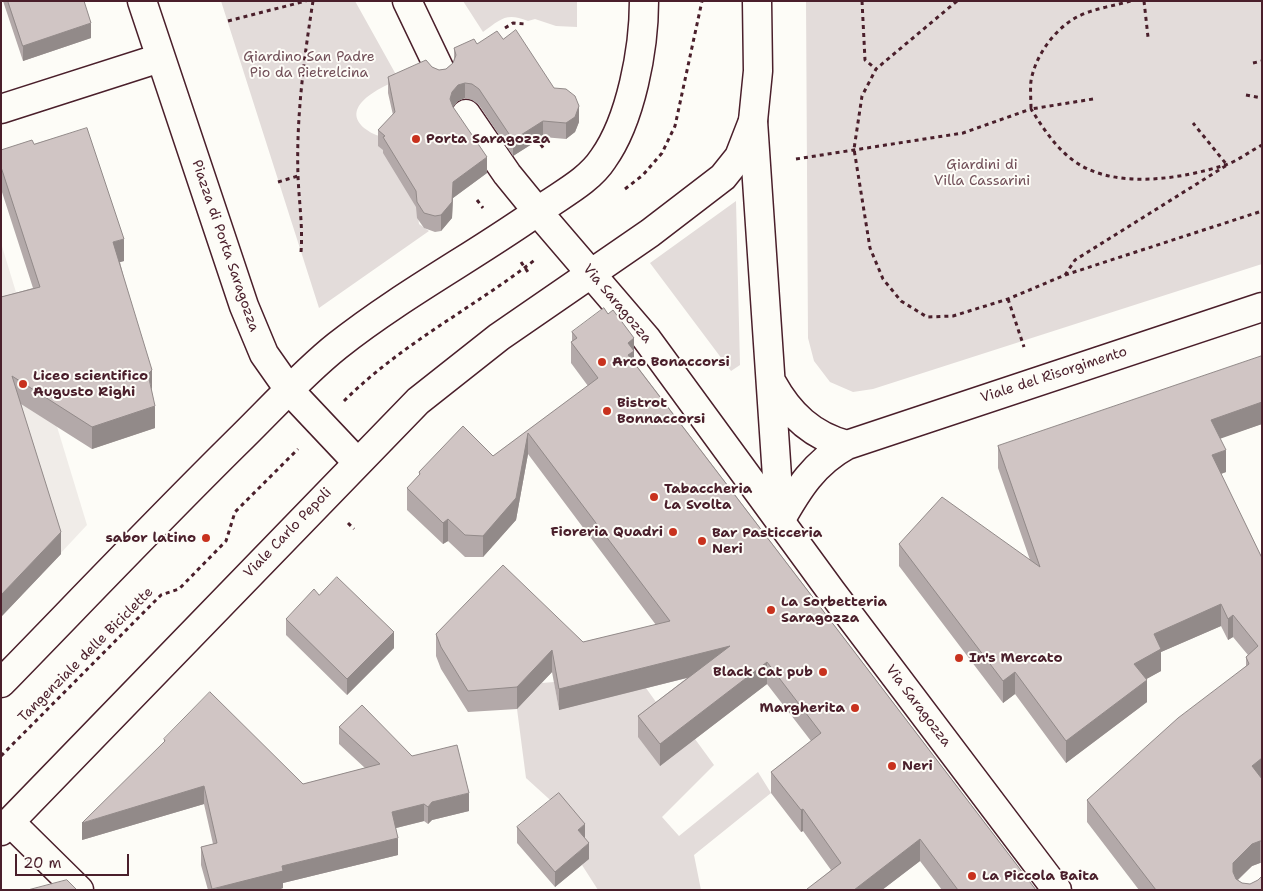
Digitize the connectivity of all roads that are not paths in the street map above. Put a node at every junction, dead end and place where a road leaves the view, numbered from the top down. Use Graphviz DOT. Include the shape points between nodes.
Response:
graph roads {
  1 [pos="142,1"];
  2 [pos="407,1"];
  3 [pos="644,1"];
  4 [pos="757,1"];
  5 [pos="160,58"];
  6 [pos="440,70"];
  7 [pos="1,109"];
  8 [pos="466,114"];
  9 [pos="753,121"];
  10 [pos="538,212"];
  11 [pos="592,274"];
  12 [pos="1262,307"];
  13 [pos="772,383"];
  14 [pos="290,391"];
  15 [pos="847,445"];
  16 [pos="357,462"];
  17 [pos="780,521"];
  18 [pos="1,683"];
  19 [pos="6,827"];
  20 [pos="79,890"];
  21 [pos="1057,890"];
  1 -- 5 [label="main road, Piazza di Porta Saragozza"];
  2 -- 6 [label="main road"];
  3 -- 10 [label="main road" via="644,27 634,81 616,136 603,161"];
  4 -- 9 [label="main road" via="758,71"];
  5 -- 7 [label="main road"];
  5 -- 14 [label="main road, Piazza di Porta Saragozza" via="244,306 264,354"];
  8 -- 10 [label="main road, Via Saragozza"];
  9 -- 11 [label="main road, Viale Carlo Pepoli" via="739,158 723,178"];
  9 -- 13 [label="main road"];
  10 -- 11 [label="main road, Via Saragozza"];
  10 -- 14 [label="main road" via="393,304 335,348"];
  11 -- 16 [label="main road, Viale Carlo Pepoli" via="499,337 446,378"];
  11 -- 17 [label="main road, Via Saragozza" via="646,338"];
  12 -- 15 [label="main road, Viale del Risorgimento"];
  13 -- 15 [label="main road" via="786,406 810,430"];
  13 -- 17 [label="main road"];
  14 -- 16 [label="main road, Piazza di Porta Saragozza"];
  14 -- 18 [label="main road" via="190,488"];
  15 -- 17 [label="main road, Viale del Risorgimento" via="830,455 801,485"];
  16 -- 19 [label="main road, Viale Carlo Pepoli"];
  17 -- 21 [label="main road, Via Saragozza"];
  19 -- 20 [label="main road, Viale Carlo Pepoli"];
}
